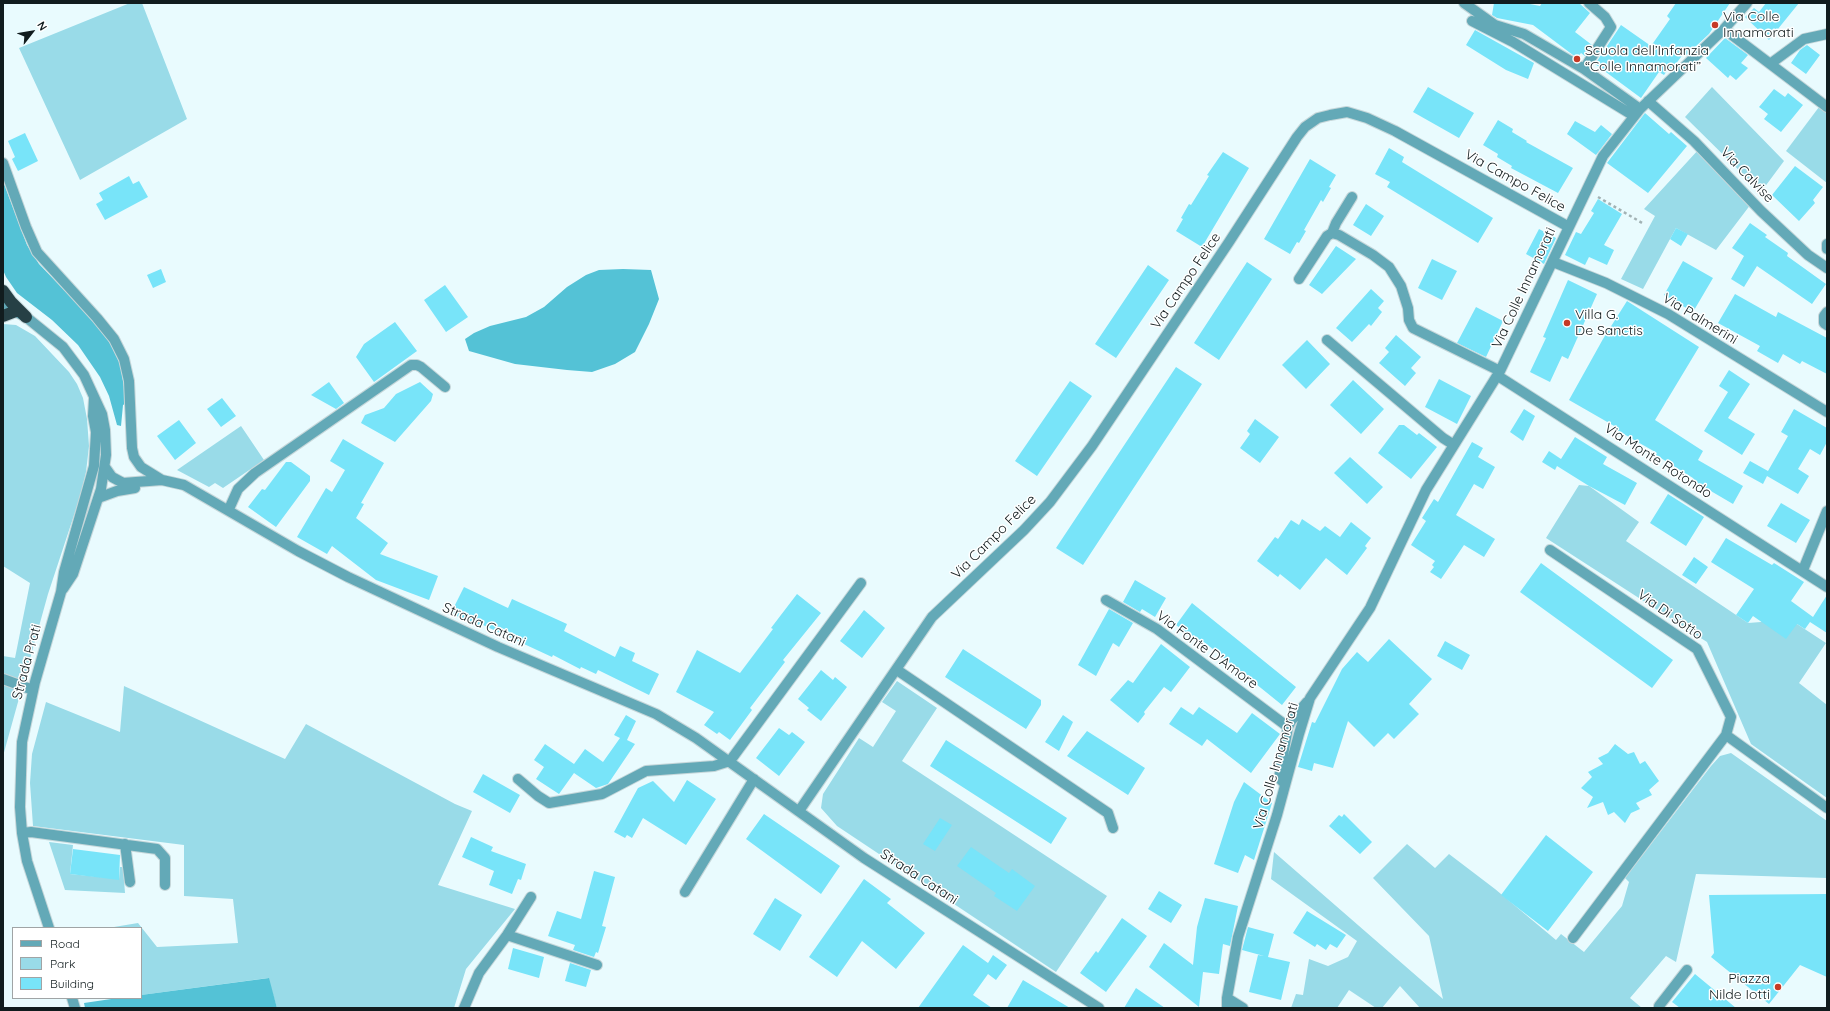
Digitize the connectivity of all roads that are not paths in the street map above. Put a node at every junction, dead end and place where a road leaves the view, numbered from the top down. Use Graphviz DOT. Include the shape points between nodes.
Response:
graph roads {
  1 [pos="1464,3"];
  2 [pos="1588,3"];
  3 [pos="1748,3"];
  4 [pos="1472,21"];
  5 [pos="1724,29"];
  6 [pos="1827,34"];
  7 [pos="1770,64"];
  8 [pos="1584,69"];
  9 [pos="1648,101"];
  10 [pos="1827,107"];
  11 [pos="1637,112"];
  12 [pos="3,162"];
  13 [pos="1352,197"];
  14 [pos="1569,226"];
  15 [pos="1332,233"];
  16 [pos="1827,244"];
  17 [pos="1827,248"];
  18 [pos="1553,262"];
  19 [pos="1827,268"];
  20 [pos="1300,279"];
  21 [pos="3,291"];
  22 [pos="3,305"];
  23 [pos="16,311"];
  24 [pos="1827,312"];
  25 [pos="3,316"];
  26 [pos="26,317"];
  27 [pos="1827,326"];
  28 [pos="1327,340"];
  29 [pos="1499,373"];
  30 [pos="445,387"];
  31 [pos="94,398"];
  32 [pos="1827,412"];
  33 [pos="1454,444"];
  34 [pos="105,467"];
  35 [pos="162,480"];
  36 [pos="98,498"];
  37 [pos="229,509"];
  38 [pos="1827,512"];
  39 [pos="1550,550"];
  40 [pos="1803,570"];
  41 [pos="861,583"];
  42 [pos="1827,587"];
  43 [pos="61,592"];
  44 [pos="1106,600"];
  45 [pos="897,670"];
  46 [pos="3,679"];
  47 [pos="33,690"];
  48 [pos="1310,698"];
  49 [pos="1288,727"];
  50 [pos="1726,735"];
  51 [pos="730,761"];
  52 [pos="518,779"];
  53 [pos="754,779"];
  54 [pos="1285,784"];
  55 [pos="1827,808"];
  56 [pos="800,811"];
  57 [pos="1113,828"];
  58 [pos="22,833"];
  59 [pos="125,844"];
  60 [pos="130,882"];
  61 [pos="165,885"];
  62 [pos="686,892"];
  63 [pos="531,897"];
  64 [pos="49,927"];
  65 [pos="507,935"];
  66 [pos="1573,938"];
  67 [pos="597,965"];
  68 [pos="1687,970"];
  69 [pos="1227,1003"];
  70 [pos="464,1008"];
  71 [pos="1099,1008"];
  72 [pos="1243,1008"];
  73 [pos="1659,1008"];
  1 -- 8 [label="street" via="1495,25 1524,34"];
  2 -- 8 [label="street" via="1606,17 1610,27"];
  3 -- 5 [label="street, Via Colle Innamorati"];
  4 -- 11 [label="street"];
  5 -- 7 [label="street"];
  5 -- 9 [label="street, Via Colle Innamorati"];
  6 -- 7 [label="street" via="1804,39"];
  7 -- 10 [label="street"];
  8 -- 11 [label="street"];
  9 -- 11 [label="street, Via Colle Innamorati"];
  9 -- 19 [label="street, Via Calvise" via="1694,141 1761,211 1808,255"];
  11 -- 14 [label="street, Via Colle Innamorati" via="1602,156"];
  12 -- 35 [label="street" via="37,252 114,339 124,359 129,381 134,457 141,467"];
  13 -- 15 [label="street"];
  14 -- 18 [label="street, Via Colle Innamorati"];
  14 -- 45 [label="street, Via Campo Felice" via="1367,118 1347,112 1318,118 1305,127 1297,137 1158,349 1054,497 1024,530 932,617"];
  15 -- 20 [label="street" via="1327,236"];
  15 -- 29 [label="street, Via Monte Rotondo" via="1374,255 1389,268 1401,286 1413,328"];
  16 -- 17 [label="street"];
  18 -- 29 [label="street, Via Colle Innamorati"];
  18 -- 32 [label="street, Via Palmerini" via="1606,282 1668,314"];
  21 -- 26 [label="highway"];
  22 -- 23 [label="street, Strada Prati"];
  23 -- 25 [label="highway"];
  23 -- 26 [label="street, Strada Prati"];
  24 -- 27 [label="street" via="1824,316 1824,323"];
  26 -- 31 [label="street, Strada Prati" via="72,357"];
  28 -- 33 [label="street"];
  29 -- 33 [label="street, Via Colle Innamorati"];
  29 -- 40 [label="street, Via Monte Rotondo"];
  30 -- 37 [label="street" via="417,364 411,365 255,473 238,489"];
  31 -- 34 [label="street, Strada Prati" via="102,414 105,430"];
  31 -- 43 [label="street, Strada Prati" via="94,466 64,572"];
  33 -- 48 [label="street, Via Colle Innamorati" via="1426,490 1370,608"];
  34 -- 35 [label="street, Strada Catani" via="112,477 123,483"];
  34 -- 36 [label="street, Strada Prati"];
  35 -- 36 [label="street"];
  35 -- 37 [label="street, Strada Catani" via="184,485"];
  36 -- 43 [label="street, Strada Prati" via="73,574"];
  37 -- 51 [label="street, Strada Catani" via="311,558 402,603 656,714"];
  38 -- 40 [label="street"];
  39 -- 50 [label="street, Via Di Sotto" via="1697,649 1731,717"];
  40 -- 42 [label="street, Via Monte Rotondo"];
  41 -- 51 [label="street"];
  43 -- 47 [label="street, Strada Prati"];
  44 -- 49 [label="street, Via Fonte D'Amore" via="1157,629"];
  45 -- 56 [label="street, Via Campo Felice"];
  45 -- 57 [label="street" via="1108,814"];
  46 -- 47 [label="street"];
  47 -- 58 [label="street, Strada Prati" via="22,742"];
  48 -- 49 [label="street"];
  48 -- 54 [label="street, Via Colle Innamorati"];
  49 -- 54 [label="street" via="1279,778"];
  50 -- 55 [label="street"];
  50 -- 66 [label="street, Via Di Sotto"];
  51 -- 52 [label="street" via="714,766 646,771 602,794 549,803"];
  51 -- 53 [label="street, Strada Catani"];
  53 -- 56 [label="street, Strada Catani"];
  53 -- 62 [label="street"];
  54 -- 69 [label="street, Via Colle Innamorati" via="1238,937"];
  56 -- 71 [label="street, Strada Catani" via="864,858"];
  58 -- 59 [label="street"];
  58 -- 64 [label="street, Strada Prati" via="26,861"];
  59 -- 60 [label="street"];
  59 -- 61 [label="street" via="157,848 162,852 165,858"];
  63 -- 65 [label="street"];
  65 -- 67 [label="street"];
  65 -- 70 [label="street" via="479,973"];
  68 -- 73 [label="street"];
  69 -- 72 [label="street"];
}
